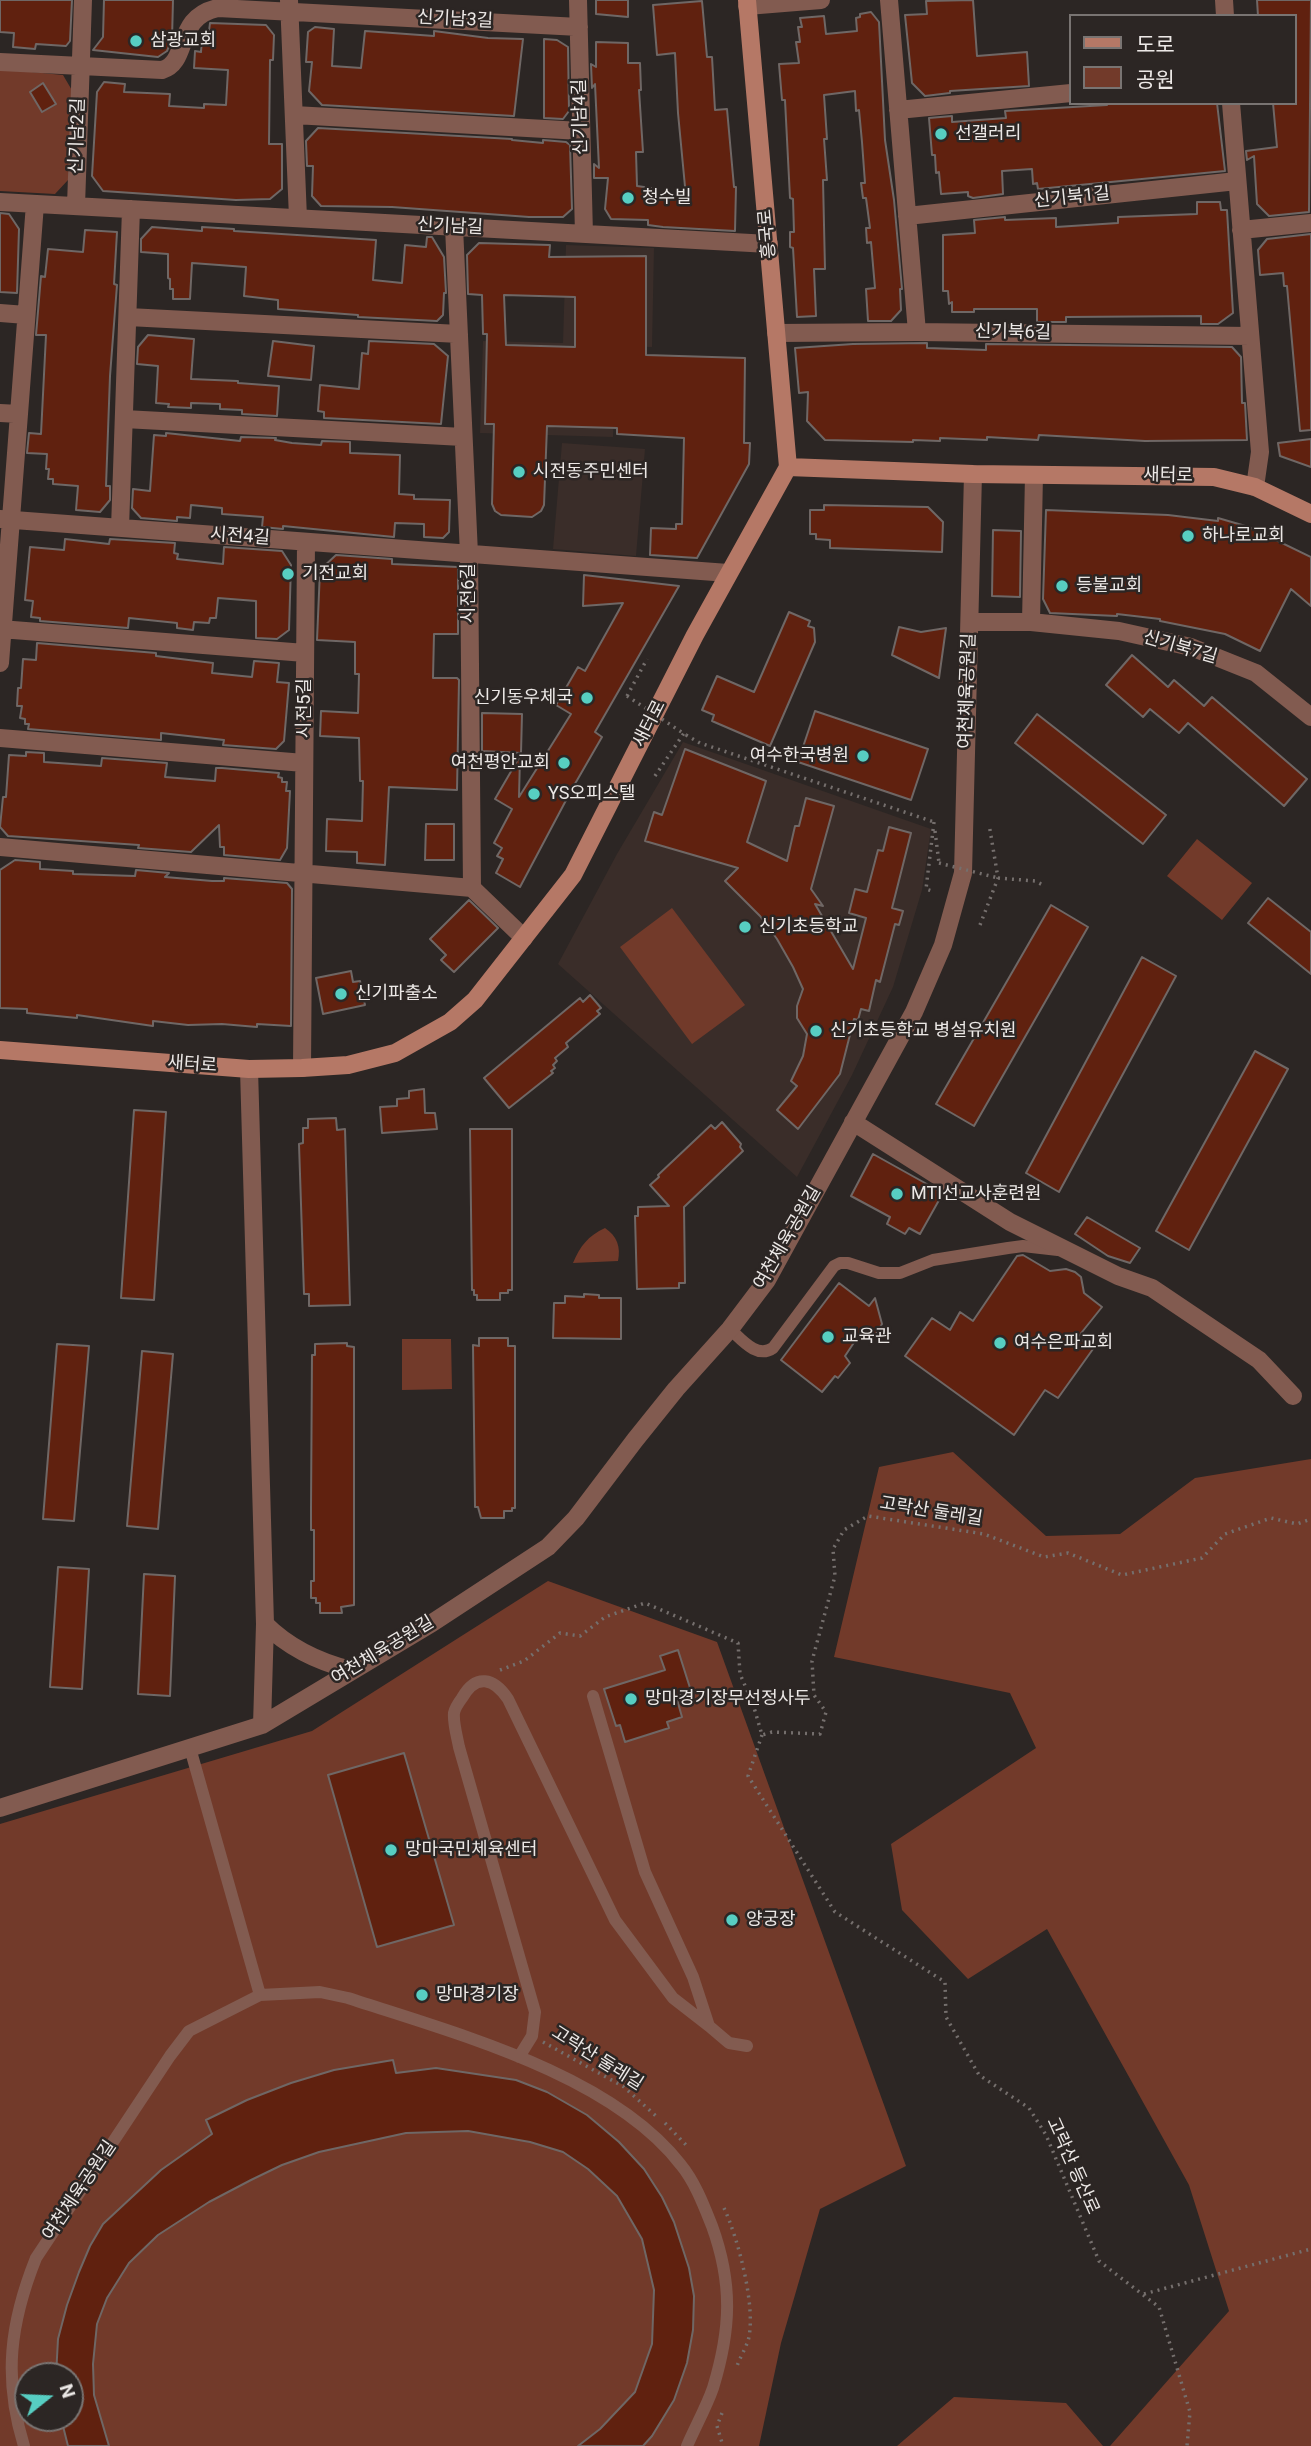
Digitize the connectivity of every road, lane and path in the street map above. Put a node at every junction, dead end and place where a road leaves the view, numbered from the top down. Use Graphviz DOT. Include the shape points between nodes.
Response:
graph roads {
  1 [pos="83,0"];
  2 [pos="578,0"];
  3 [pos="821,0"];
  4 [pos="889,0"];
  5 [pos="747,3"];
  6 [pos="289,5"];
  7 [pos="579,27"];
  8 [pos="0,62"];
  9 [pos="80,66"];
  10 [pos="1070,93"];
  11 [pos="1231,105"];
  12 [pos="898,110"];
  13 [pos="294,115"];
  14 [pos="581,131"];
  15 [pos="1237,181"];
  16 [pos="0,202"];
  17 [pos="35,204"];
  18 [pos="76,206"];
  19 [pos="131,209"];
  20 [pos="907,216"];
  21 [pos="298,218"];
  22 [pos="1311,223"];
  23 [pos="454,227"];
  24 [pos="1241,230"];
  25 [pos="584,234"];
  26 [pos="769,244"];
  27 [pos="0,313"];
  28 [pos="26,315"];
  29 [pos="128,317"];
  30 [pos="776,332"];
  31 [pos="917,332"];
  32 [pos="459,334"];
  33 [pos="1250,337"];
  34 [pos="0,413"];
  35 [pos="19,414"];
  36 [pos="124,419"];
  37 [pos="463,437"];
  38 [pos="788,467"];
  39 [pos="974,474"];
  40 [pos="1034,475"];
  41 [pos="1255,487"];
  42 [pos="1311,514"];
  43 [pos="6,519"];
  44 [pos="120,528"];
  45 [pos="306,541"];
  46 [pos="469,554"];
  47 [pos="728,573"];
  48 [pos="970,622"];
  49 [pos="1031,622"];
  50 [pos="1,629"];
  51 [pos="305,653"];
  52 [pos="647,659"];
  53 [pos="0,663"];
  54 [pos="1311,717"];
  55 [pos="685,734"];
  56 [pos="0,738"];
  57 [pos="304,763"];
  58 [pos="655,776"];
  59 [pos="934,822"];
  60 [pos="989,824"];
  61 [pos="0,847"];
  62 [pos="303,874"];
  63 [pos="998,878"];
  64 [pos="1043,885"];
  65 [pos="472,888"];
  66 [pos="935,892"];
  67 [pos="980,925"];
  68 [pos="524,938"];
  69 [pos="0,1050"];
  70 [pos="302,1068"];
  71 [pos="249,1069"];
  72 [pos="853,1122"];
  73 [pos="1066,1251"];
  74 [pos="730,1329"];
  75 [pos="1293,1396"];
  76 [pos="1311,1519"];
  77 [pos="265,1624"];
  78 [pos="351,1670"];
  79 [pos="488,1681"];
  80 [pos="593,1696"];
  81 [pos="262,1725"];
  82 [pos="762,1735"];
  83 [pos="190,1748"];
  84 [pos="0,1808"];
  85 [pos="260,1995"];
  86 [pos="709,2026"];
  87 [pos="532,2036"];
  88 [pos="747,2046"];
  89 [pos="519,2057"];
  90 [pos="692,2152"];
  91 [pos="721,2203"];
  92 [pos="1311,2249"];
  93 [pos="1142,2294"];
  94 [pos="736,2368"];
  95 [pos="725,2403"];
  96 [pos="24,2446"];
  97 [pos="687,2446"];
  98 [pos="723,2446"];
  99 [pos="1187,2446"];
  1 -- 9 [label="street, 신기남2길"];
  2 -- 7 [label="street, 신기남4길"];
  3 -- 5 [label="street"];
  4 -- 12 [label="street"];
  5 -- 26 [label="street, 흥국로"];
  6 -- 7 [label="street, 신기남3길"];
  6 -- 9 [label="street" via="204,12 184,36 169,68"];
  6 -- 13 [label="street"];
  7 -- 14 [label="street, 신기남4길"];
  8 -- 9 [label="street"];
  9 -- 18 [label="street, 신기남2길"];
  10 -- 12 [label="street"];
  11 -- 15 [label="street"];
  12 -- 20 [label="street"];
  13 -- 14 [label="street"];
  13 -- 21 [label="street"];
  14 -- 25 [label="street, 신기남4길"];
  15 -- 20 [label="street, 신기북1길"];
  15 -- 24 [label="street"];
  16 -- 17 [label="street, 신기남길"];
  17 -- 18 [label="street, 신기남길"];
  17 -- 28 [label="street"];
  18 -- 19 [label="street, 신기남길"];
  19 -- 21 [label="street, 신기남길"];
  19 -- 29 [label="street"];
  20 -- 31 [label="street"];
  21 -- 23 [label="street, 신기남길"];
  22 -- 24 [label="street"];
  23 -- 25 [label="street, 신기남길"];
  23 -- 32 [label="street, 시전6길"];
  24 -- 33 [label="street"];
  25 -- 26 [label="street, 신기남길"];
  26 -- 30 [label="street, 흥국로"];
  27 -- 28 [label="street"];
  28 -- 35 [label="street"];
  29 -- 32 [label="street"];
  29 -- 36 [label="street"];
  30 -- 31 [label="street, 신기북6길"];
  30 -- 38 [label="street, 흥국로"];
  31 -- 33 [label="street, 신기북6길"];
  32 -- 37 [label="street, 시전6길"];
  33 -- 41 [label="street" via="1260,452"];
  34 -- 35 [label="street"];
  35 -- 43 [label="street"];
  36 -- 37 [label="street"];
  36 -- 44 [label="street"];
  37 -- 46 [label="street, 시전6길"];
  38 -- 39 [label="street, 새터로"];
  38 -- 47 [label="street, 새터로"];
  39 -- 40 [label="street, 새터로"];
  39 -- 48 [label="street, 여천체육공원길"];
  40 -- 41 [label="street, 새터로" via="1192,475"];
  40 -- 49 [label="street"];
  41 -- 42 [label="street, 새터로"];
  43 -- 44 [label="street, 시전4길"];
  43 -- 50 [label="street"];
  44 -- 45 [label="street, 시전4길"];
  45 -- 46 [label="street, 시전4길"];
  45 -- 51 [label="street, 시전5길"];
  46 -- 47 [label="street, 시전4길"];
  46 -- 65 [label="street, 시전6길"];
  47 -- 68 [label="street, 새터로" via="573,875"];
  48 -- 49 [label="street, 신기북7길"];
  48 -- 72 [label="street, 여천체육공원길" via="963,873 943,945"];
  49 -- 54 [label="street, 신기북7길" via="1119,631 1191,648 1256,673"];
  50 -- 51 [label="street"];
  50 -- 53 [label="street"];
  51 -- 57 [label="street, 시전5길"];
  52 -- 55 [label="path, bridge" via="627,696"];
  55 -- 58 [label="path"];
  55 -- 59 [label="path"];
  56 -- 57 [label="street"];
  57 -- 62 [label="street, 시전5길"];
  59 -- 63 [label="path, bridge" via="939,863"];
  59 -- 66 [label="path" via="926,889"];
  60 -- 63 [label="path"];
  61 -- 62 [label="street"];
  62 -- 65 [label="street"];
  62 -- 70 [label="street, 시전5길"];
  63 -- 64 [label="path"];
  63 -- 67 [label="path"];
  65 -- 68 [label="street"];
  68 -- 70 [label="street, 새터로" via="475,1000 427,1037 372,1060"];
  69 -- 71 [label="street, 새터로"];
  70 -- 71 [label="street, 새터로"];
  71 -- 77 [label="street"];
  72 -- 73 [label="street" via="1010,1222"];
  72 -- 74 [label="street, 여천체육공원길" via="767,1280"];
  73 -- 74 [label="lane" via="1023,1246 933,1260 900,1273 840,1263 767,1352 748,1346"];
  73 -- 75 [label="street" via="1152,1288 1259,1360"];
  74 -- 78 [label="street, 여천체육공원길" via="548,1547"];
  76 -- 82 [label="path, 고락산 둘레길" via="1297,1524 1271,1518 1225,1534 1202,1558 1122,1575 1068,1553 1044,1557 984,1534 868,1516 844,1530 833,1549 835,1576 812,1661 814,1695 826,1712 820,1734"];
  77 -- 78 [label="street" via="311,1656"];
  77 -- 81 [label="street"];
  78 -- 81 [label="street, 여천체육공원길"];
  79 -- 82 [label="path" via="492,1673 524,1661 560,1633 580,1636 605,1617 645,1603 738,1643 740,1674"];
  79 -- 86 [label="lane" via="500,1687 508,1699 615,1920 673,1998"];
  79 -- 87 [label="lane" via="476,1682 466,1690 454,1712 459,1747 535,2012"];
  80 -- 86 [label="lane" via="645,1872 693,1977"];
  81 -- 83 [label="street, 여천체육공원길"];
  82 -- 93 [label="path, 고락산 등산로" via="748,1776 835,1912 945,1982 946,2017 979,2075 1029,2108 1046,2135 1099,2261"];
  83 -- 84 [label="street, 여천체육공원길"];
  83 -- 85 [label="lane"];
  85 -- 89 [label="lane, 여천체육공원길" via="320,1992 348,1998"];
  85 -- 96 [label="lane, 여천체육공원길" via="189,2031 36,2258 16,2318 10,2370"];
  86 -- 88 [label="lane" via="729,2043"];
  87 -- 89 [label="lane"];
  87 -- 90 [label="path, 고락산 둘레길" via="624,2087"];
  89 -- 97 [label="lane, 여천체육공원길" via="600,2095 639,2122 682,2165 705,2208 721,2252 728,2293 726,2320 712,2389"];
  91 -- 94 [label="path" via="742,2260 749,2297 749,2339"];
  92 -- 93 [label="path"];
  93 -- 99 [label="path, 고락산 등산로" via="1159,2307 1179,2373 1190,2412"];
  95 -- 98 [label="path" via="718,2426"];
}
